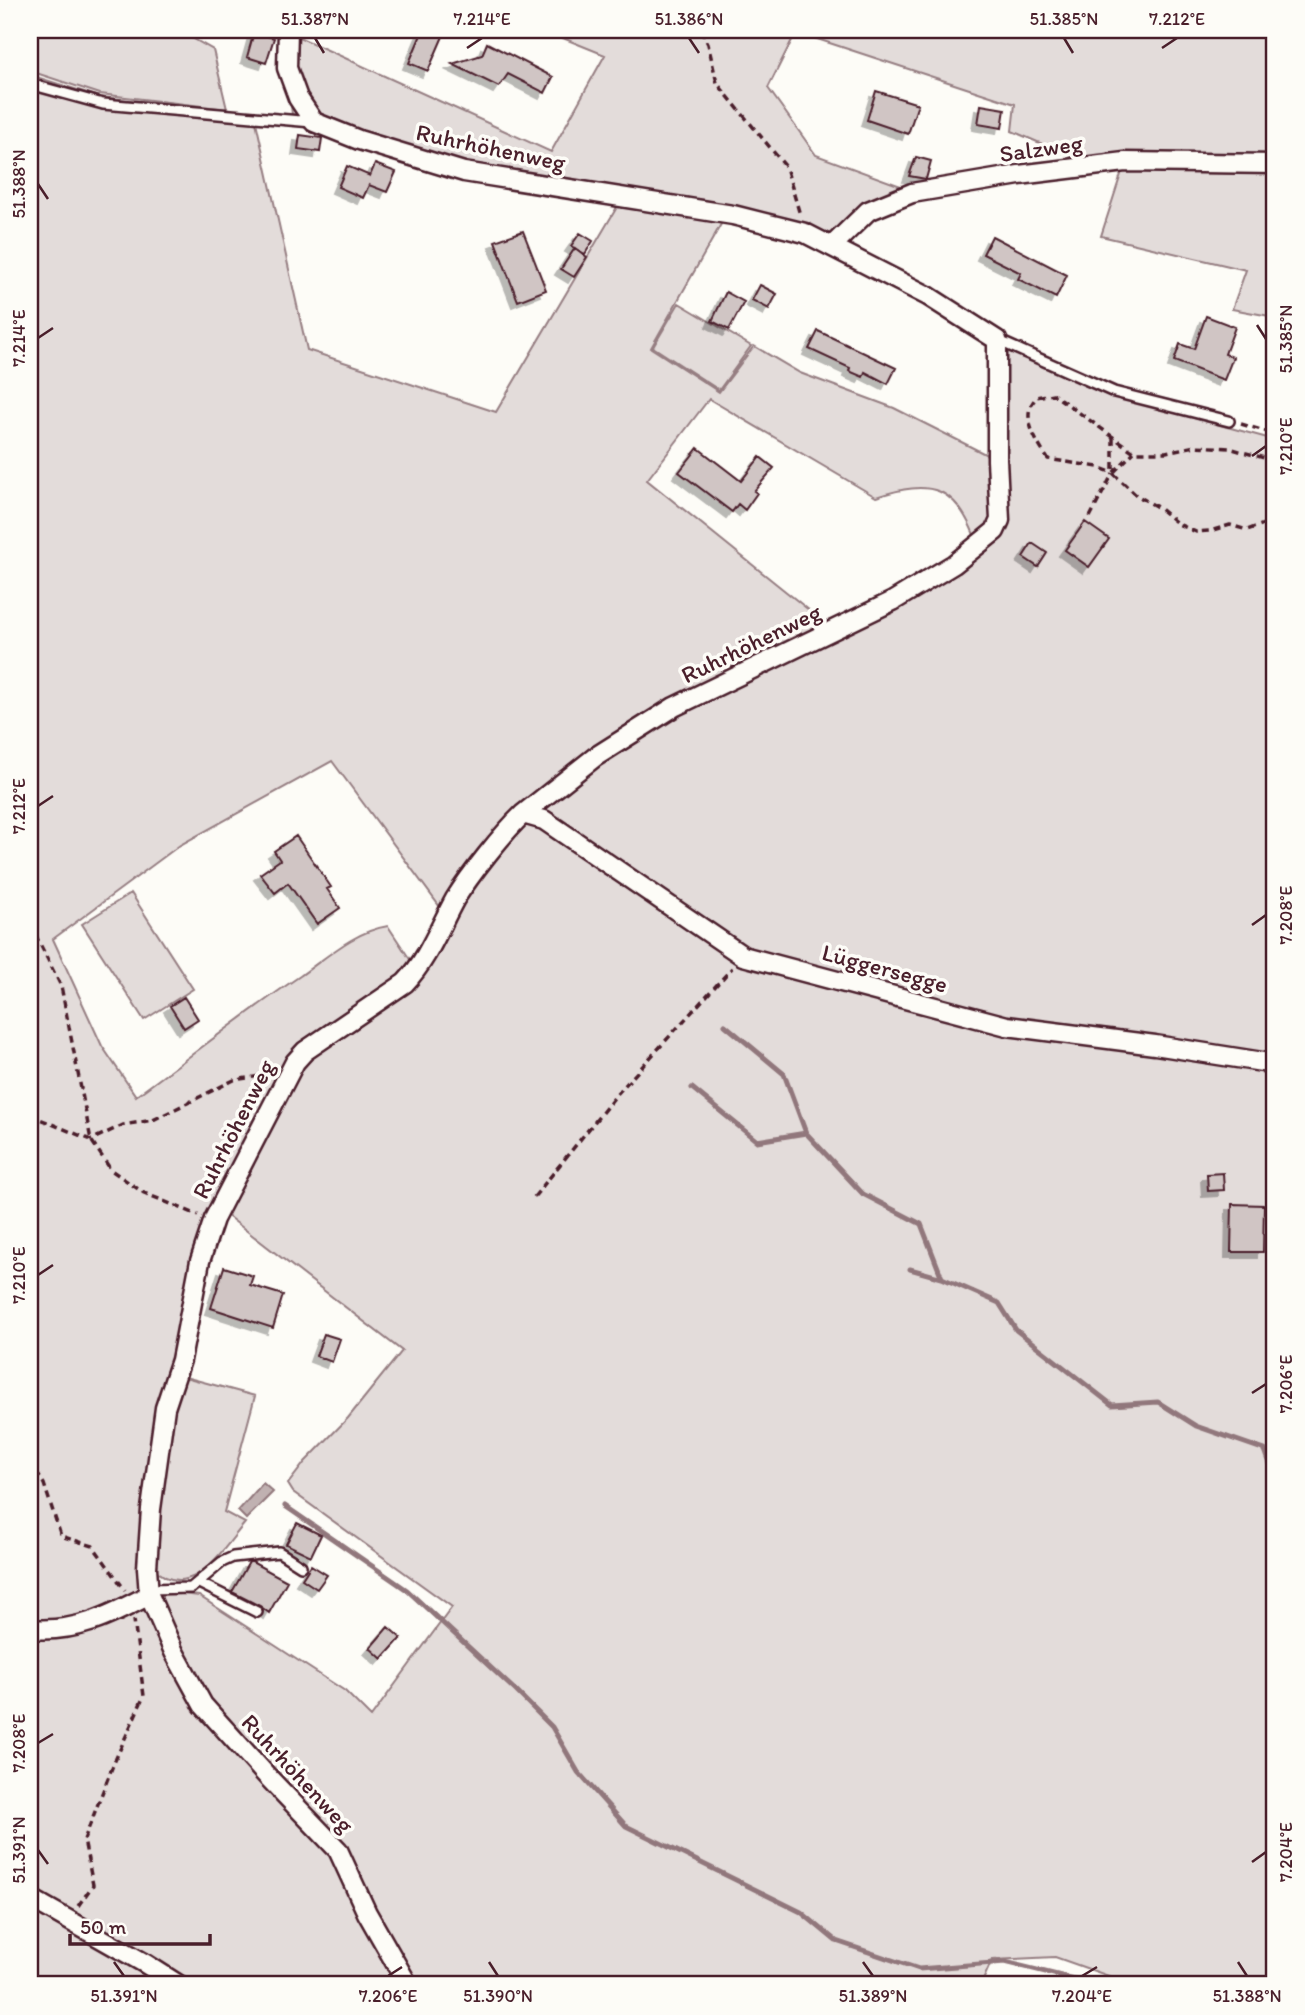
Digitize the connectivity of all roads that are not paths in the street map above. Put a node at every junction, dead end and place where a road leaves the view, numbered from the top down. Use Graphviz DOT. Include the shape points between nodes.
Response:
graph roads {
  1 [pos="288,30"];
  2 [pos="30,84"];
  3 [pos="314,122"];
  4 [pos="1275,164"];
  5 [pos="832,246"];
  6 [pos="997,340"];
  7 [pos="1228,421"];
  8 [pos="523,814"];
  9 [pos="1275,1064"];
  10 [pos="301,1566"];
  11 [pos="199,1583"];
  12 [pos="149,1592"];
  13 [pos="257,1612"];
  14 [pos="30,1629"];
  15 [pos="30,1898"];
  16 [pos="179,1985"];
  17 [pos="408,1985"];
  1 -- 3 [label="street" via="287,68 298,98"];
  2 -- 3 [label="lane, Ruhrhöhenweg" via="103,104"];
  3 -- 5 [label="street, Ruhrhöhenweg" via="464,172 733,215 805,233"];
  4 -- 5 [label="street, Salzweg" via="1116,163 912,193 868,211"];
  5 -- 6 [label="street, Ruhrhöhenweg" via="928,296"];
  6 -- 7 [label="lane" via="1114,392"];
  6 -- 8 [label="street, Ruhrhöhenweg" via="1000,520 995,531 954,564 902,596 674,707 595,757"];
  8 -- 9 [label="street, Lüggersegge" via="544,820 743,956 1007,1026"];
  8 -- 12 [label="street, Ruhrhöhenweg" via="458,895 418,970 305,1051 283,1082 214,1219 165,1408 151,1509"];
  10 -- 11 [label="lane" via="279,1552 233,1557"];
  11 -- 12 [label="lane" via="191,1588"];
  11 -- 13 [label="lane"];
  12 -- 14 [label="street" via="99,1620 66,1630"];
  12 -- 17 [label="street, Ruhrhöhenweg" via="203,1705 338,1850"];
  15 -- 16 [label="street"];
}
